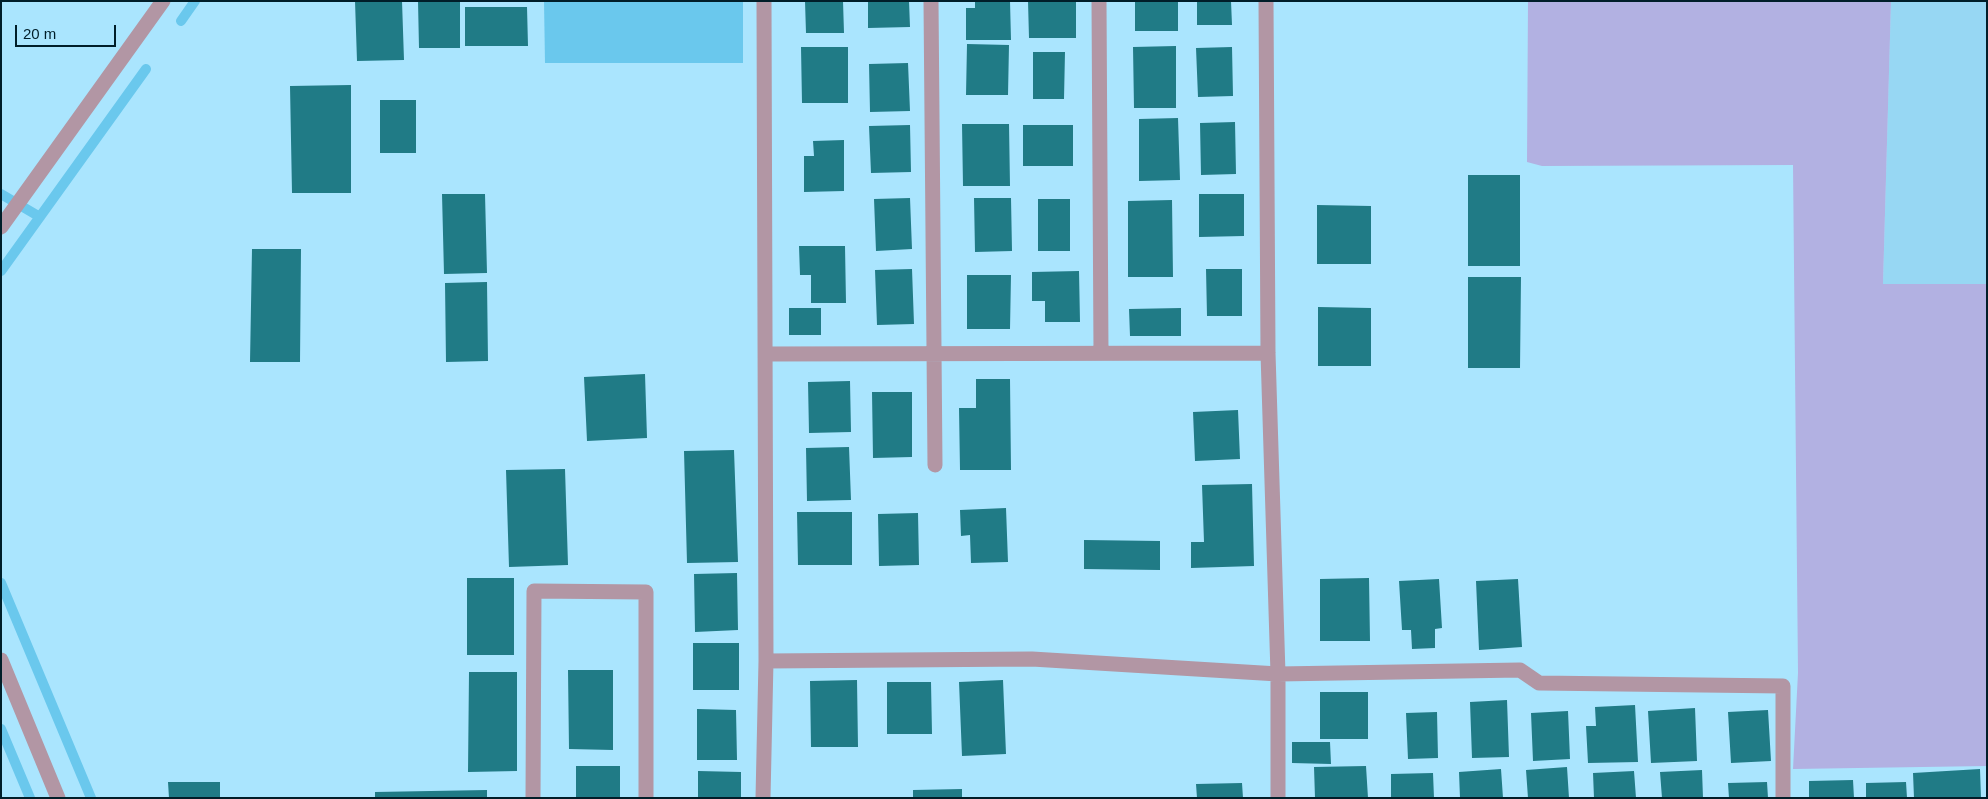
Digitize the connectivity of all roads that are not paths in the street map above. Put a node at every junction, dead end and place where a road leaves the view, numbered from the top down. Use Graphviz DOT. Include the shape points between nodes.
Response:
graph roads {
  1 [pos="163,1"];
  2 [pos="764,1"];
  3 [pos="931,1"];
  4 [pos="1099,1"];
  5 [pos="1266,1"];
  6 [pos="1,227"];
  7 [pos="936,353"];
  8 [pos="1101,353"];
  9 [pos="1268,353"];
  10 [pos="766,354"];
  11 [pos="935,465"];
  12 [pos="1,660"];
  13 [pos="766,662"];
  14 [pos="1278,674"];
  15 [pos="58,798"];
  16 [pos="533,798"];
  17 [pos="646,798"];
  18 [pos="763,798"];
  19 [pos="1278,798"];
  20 [pos="1783,798"];
  1 -- 6 [label="street"];
  2 -- 10 [label="street"];
  3 -- 7 [label="street"];
  4 -- 8 [label="street"];
  5 -- 9 [label="street"];
  7 -- 8 [label="street"];
  7 -- 10 [label="street"];
  7 -- 11 [label="street"];
  8 -- 9 [label="street"];
  9 -- 14 [label="street"];
  10 -- 13 [label="street"];
  12 -- 15 [label="street"];
  13 -- 14 [label="street" via="1032,659"];
  13 -- 18 [label="street"];
  14 -- 19 [label="street"];
  14 -- 20 [label="street" via="1520,670 1539,683 1783,686"];
  16 -- 17 [label="street" via="534,591 646,592"];
}
